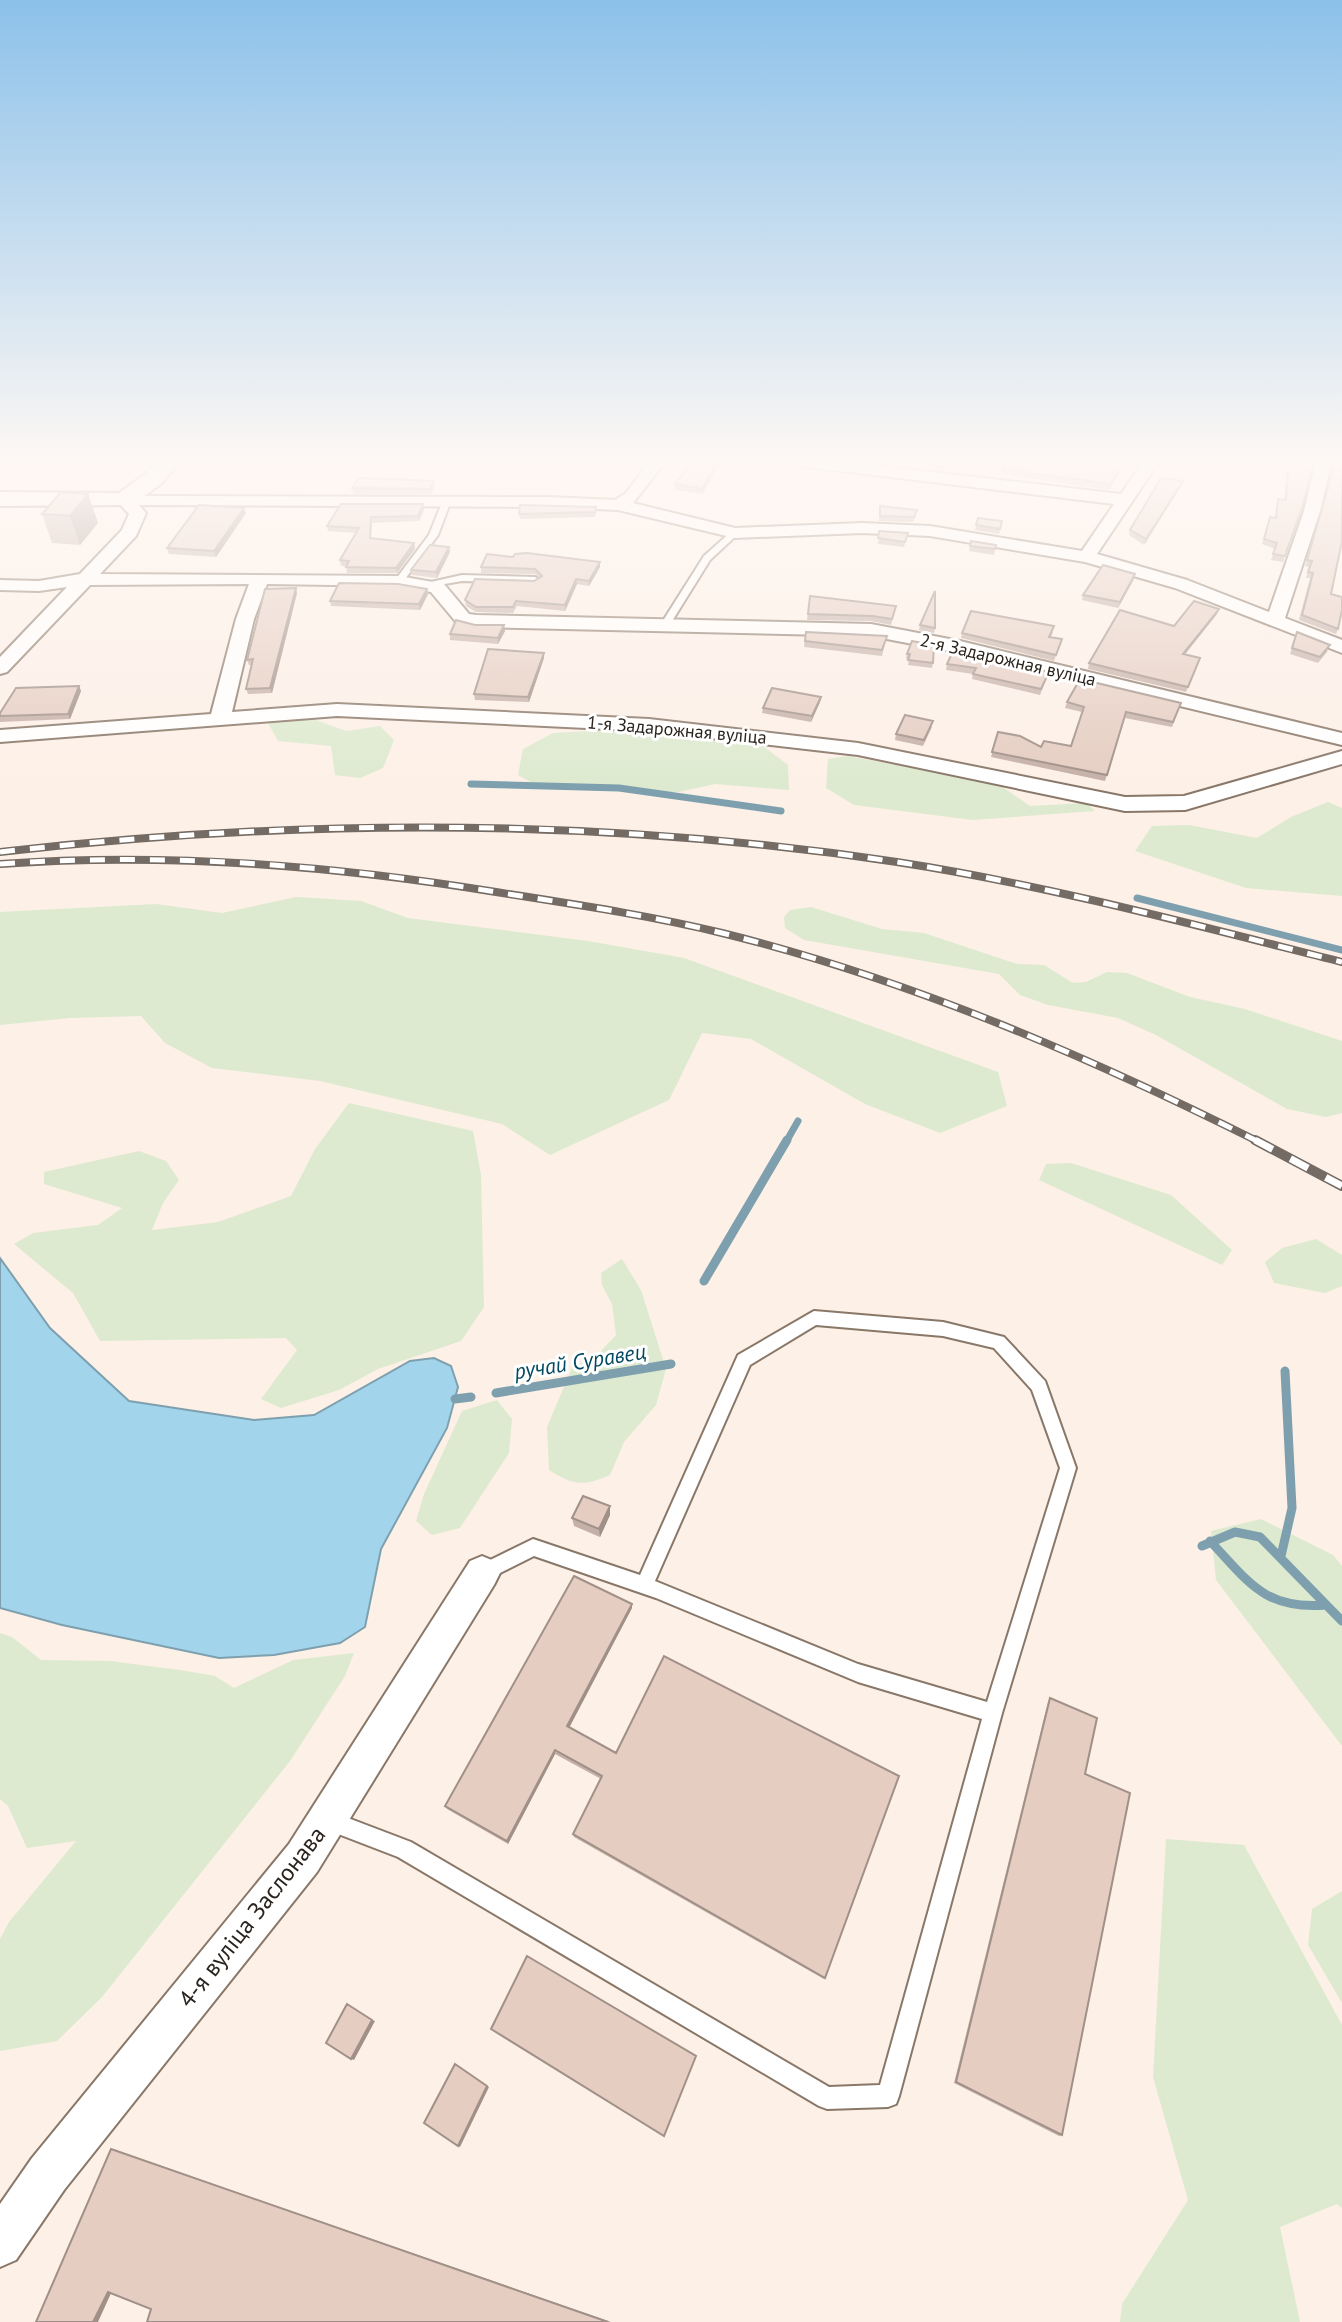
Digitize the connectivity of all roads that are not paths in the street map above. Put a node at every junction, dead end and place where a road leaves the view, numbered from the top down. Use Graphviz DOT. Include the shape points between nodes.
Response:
graph roads {
  1 [pos="94,568"];
  2 [pos="408,568"];
  3 [pos="701,568"];
  4 [pos="1127,568"];
  5 [pos="1293,568"];
  6 [pos="260,578"];
  7 [pos="84,579"];
  8 [pos="535,580"];
  9 [pos="399,581"];
  10 [pos="427,584"];
  11 [pos="0,585"];
  12 [pos="1275,620"];
  13 [pos="666,624"];
  14 [pos="1342,647"];
  15 [pos="0,668"];
  16 [pos="220,718"];
  17 [pos="0,736"];
  18 [pos="1342,739"];
  19 [pos="1342,757"];
  20 [pos="482,1573"];
  21 [pos="644,1586"];
  22 [pos="993,1713"];
  23 [pos="327,1820"];
  24 [pos="0,2244"];
  1 -- 7 [label="street"];
  2 -- 9 [label="lane"];
  3 -- 13 [label="lane"];
  4 -- 12 [label="street"];
  5 -- 12 [label="street"];
  6 -- 7 [label="street"];
  6 -- 9 [label="street"];
  6 -- 16 [label="street"];
  7 -- 11 [label="street"];
  7 -- 15 [label="street"];
  8 -- 10 [label="lane" via="462,578"];
  9 -- 10 [label="street"];
  10 -- 13 [label="street, 2-я Задарожная вуліца" via="444,590 463,618 476,621"];
  12 -- 14 [label="street"];
  13 -- 18 [label="street, 2-я Задарожная вуліца" via="871,630"];
  16 -- 17 [label="street, 1-я Задарожная вуліца"];
  16 -- 19 [label="street, 1-я Задарожная вуліца" via="337,710 649,725 858,749 1125,804 1185,803"];
  20 -- 21 [label="lane" via="533,1547"];
  20 -- 23 [label="street, 4-я вуліца Заслонава"];
  21 -- 22 [label="lane" via="862,1674"];
  21 -- 22 [label="lane" via="744,1360 814,1318 943,1329 999,1342 1039,1386 1068,1468"];
  22 -- 23 [label="lane" via="888,2096 827,2098 404,1849"];
  23 -- 24 [label="street, 4-я вуліца Заслонава" via="303,1858 48,2174"];
}
